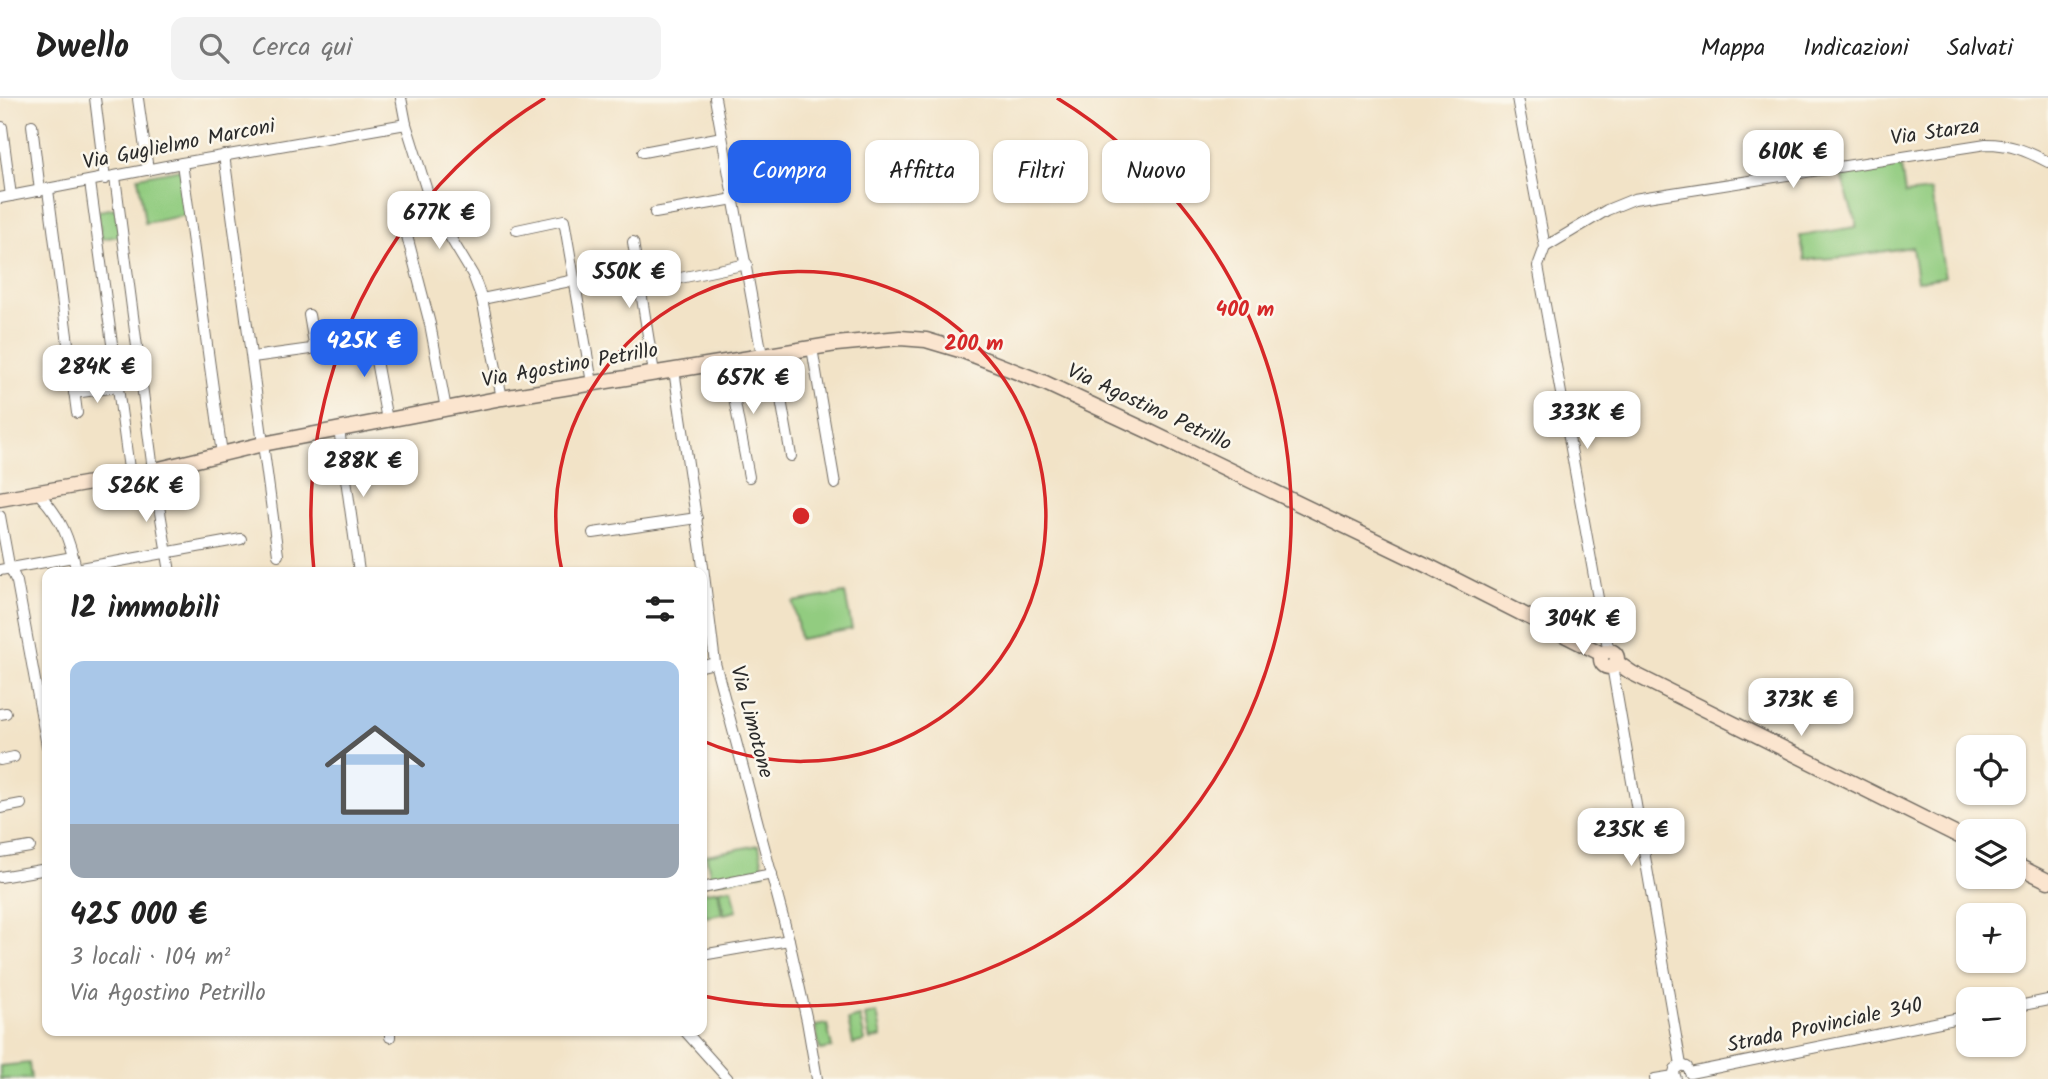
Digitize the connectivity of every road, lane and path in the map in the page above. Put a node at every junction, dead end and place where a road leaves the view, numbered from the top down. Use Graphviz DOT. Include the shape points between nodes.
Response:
graph roads {
  1 [pos="94,98"];
  2 [pos="401,98"];
  3 [pos="715,98"];
  4 [pos="1517,98"];
  5 [pos="138,99"];
  6 [pos="406,124"];
  7 [pos="32,125"];
  8 [pos="2,127"];
  9 [pos="722,137"];
  10 [pos="643,152"];
  11 [pos="224,155"];
  12 [pos="2048,162"];
  13 [pos="182,163"];
  14 [pos="728,168"];
  15 [pos="148,170"];
  16 [pos="110,178"];
  17 [pos="90,182"];
  18 [pos="44,190"];
  19 [pos="6,197"];
  20 [pos="728,200"];
  21 [pos="735,203"];
  22 [pos="655,213"];
  23 [pos="517,230"];
  24 [pos="406,232"];
  25 [pos="633,242"];
  26 [pos="1545,247"];
  27 [pos="747,264"];
  28 [pos="575,280"];
  29 [pos="666,281"];
  30 [pos="482,299"];
  31 [pos="309,315"];
  32 [pos="371,334"];
  33 [pos="812,348"];
  34 [pos="768,354"];
  35 [pos="253,357"];
  36 [pos="727,361"];
  37 [pos="674,370"];
  38 [pos="654,373"];
  39 [pos="592,383"];
  40 [pos="117,387"];
  41 [pos="74,393"];
  42 [pos="502,398"];
  43 [pos="446,409"];
  44 [pos="77,413"];
  45 [pos="387,419"];
  46 [pos="339,429"];
  47 [pos="263,443"];
  48 [pos="222,454"];
  49 [pos="791,456"];
  50 [pos="153,470"];
  51 [pos="130,476"];
  52 [pos="749,477"];
  53 [pos="835,484"];
  54 [pos="38,493"];
  55 [pos="0,499"];
  56 [pos="0,516"];
  57 [pos="697,519"];
  58 [pos="593,533"];
  59 [pos="241,539"];
  60 [pos="167,552"];
  61 [pos="278,555"];
  62 [pos="73,558"];
  63 [pos="42,567"];
  64 [pos="49,567"];
  65 [pos="76,567"];
  66 [pos="96,567"];
  67 [pos="169,567"];
  68 [pos="358,567"];
  69 [pos="701,567"];
  70 [pos="5,569"];
  71 [pos="707,615"];
  72 [pos="1606,656"];
  73 [pos="715,663"];
  74 [pos="707,665"];
  75 [pos="42,719"];
  76 [pos="14,757"];
  77 [pos="0,760"];
  78 [pos="21,804"];
  79 [pos="0,808"];
  80 [pos="1956,835"];
  81 [pos="30,847"];
  82 [pos="0,852"];
  83 [pos="42,870"];
  84 [pos="2026,870"];
  85 [pos="772,874"];
  86 [pos="0,877"];
  87 [pos="2048,881"];
  88 [pos="707,887"];
  89 [pos="789,940"];
  90 [pos="707,954"];
  91 [pos="2048,1000"];
  92 [pos="2026,1005"];
  93 [pos="1956,1019"];
  94 [pos="689,1036"];
  95 [pos="1686,1073"];
  96 [pos="1675,1077"];
  97 [pos="727,1079"];
  98 [pos="817,1079"];
  99 [pos="1654,1079"];
  1 -- 16 [label="street"];
  2 -- 6 [label="street"];
  3 -- 9 [label="street"];
  4 -- 26 [label="street"];
  5 -- 15 [label="street"];
  6 -- 11 [label="street, Via Guglielmo Marconi"];
  6 -- 30 [label="street" via="432,207 473,275"];
  7 -- 18 [label="street"];
  8 -- 19 [label="street"];
  9 -- 10 [label="street"];
  9 -- 14 [label="street"];
  11 -- 13 [label="street, Via Guglielmo Marconi"];
  11 -- 35 [label="street"];
  12 -- 26 [label="street, Via Starza" via="2006,144 1986,144 1634,200 1607,210"];
  13 -- 15 [label="street, Via Guglielmo Marconi"];
  13 -- 48 [label="street"];
  15 -- 16 [label="street, Via Guglielmo Marconi"];
  16 -- 17 [label="street, Via Guglielmo Marconi"];
  16 -- 50 [label="street"];
  17 -- 18 [label="street, Via Guglielmo Marconi"];
  17 -- 40 [label="street"];
  18 -- 19 [label="street, Via Guglielmo Marconi"];
  18 -- 41 [label="street"];
  20 -- 22 [label="street"];
  21 -- 27 [label="street"];
  23 -- 28 [label="street" via="564,220"];
  24 -- 43 [label="street"];
  25 -- 38 [label="street"];
  26 -- 72 [label="street" via="1538,266"];
  27 -- 29 [label="street"];
  27 -- 34 [label="street"];
  28 -- 30 [label="street"];
  28 -- 39 [label="street"];
  30 -- 42 [label="street"];
  31 -- 35 [label="street" via="311,349"];
  32 -- 45 [label="street"];
  33 -- 34 [label="street, Via Agostino Petrillo"];
  33 -- 53 [label="street"];
  33 -- 72 [label="street, Via Agostino Petrillo" via="900,338 926,340 1045,383 1257,482"];
  34 -- 36 [label="street, Via Agostino Petrillo"];
  34 -- 49 [label="street"];
  35 -- 47 [label="street"];
  36 -- 37 [label="street, Via Agostino Petrillo"];
  36 -- 52 [label="street"];
  37 -- 38 [label="street, Via Agostino Petrillo"];
  37 -- 57 [label="street, Via Limotone"];
  38 -- 39 [label="street, Via Agostino Petrillo"];
  39 -- 42 [label="street, Via Agostino Petrillo"];
  40 -- 41 [label="street"];
  40 -- 51 [label="street"];
  41 -- 44 [label="street"];
  42 -- 43 [label="street, Via Agostino Petrillo"];
  43 -- 45 [label="street, Via Agostino Petrillo"];
  45 -- 46 [label="street, Via Agostino Petrillo"];
  46 -- 47 [label="street, Via Agostino Petrillo"];
  46 -- 68 [label="street"];
  47 -- 48 [label="street, Via Agostino Petrillo"];
  47 -- 61 [label="street"];
  48 -- 50 [label="street, Via Agostino Petrillo"];
  50 -- 51 [label="street, Via Agostino Petrillo"];
  50 -- 60 [label="street"];
  51 -- 54 [label="street, Via Agostino Petrillo"];
  54 -- 55 [label="street, Via Agostino Petrillo"];
  54 -- 62 [label="street" via="60,518"];
  56 -- 70 [label="street"];
  57 -- 58 [label="street"];
  57 -- 69 [label="street, Via Limotone"];
  59 -- 60 [label="street"];
  60 -- 66 [label="street"];
  60 -- 67 [label="street"];
  62 -- 64 [label="street"];
  62 -- 65 [label="street"];
  63 -- 70 [label="street"];
  70 -- 75 [label="street" via="17,582"];
  71 -- 73 [label="street, Via Limotone"];
  72 -- 80 [label="street, Via Agostino Petrillo"];
  72 -- 95 [label="street"];
  73 -- 74 [label="street"];
  73 -- 85 [label="street, Via Limotone"];
  76 -- 77 [label="street"];
  78 -- 79 [label="street"];
  81 -- 82 [label="street"];
  83 -- 86 [label="street"];
  84 -- 87 [label="street"];
  85 -- 88 [label="street"];
  85 -- 89 [label="street, Via Limotone"];
  89 -- 90 [label="street"];
  89 -- 98 [label="street, Via Limotone"];
  91 -- 92 [label="street"];
  93 -- 95 [label="street, Strada Provinciale 340"];
  94 -- 97 [label="street"];
  95 -- 96 [label="street" via="1675,1069"];
  96 -- 99 [label="street"];
}
